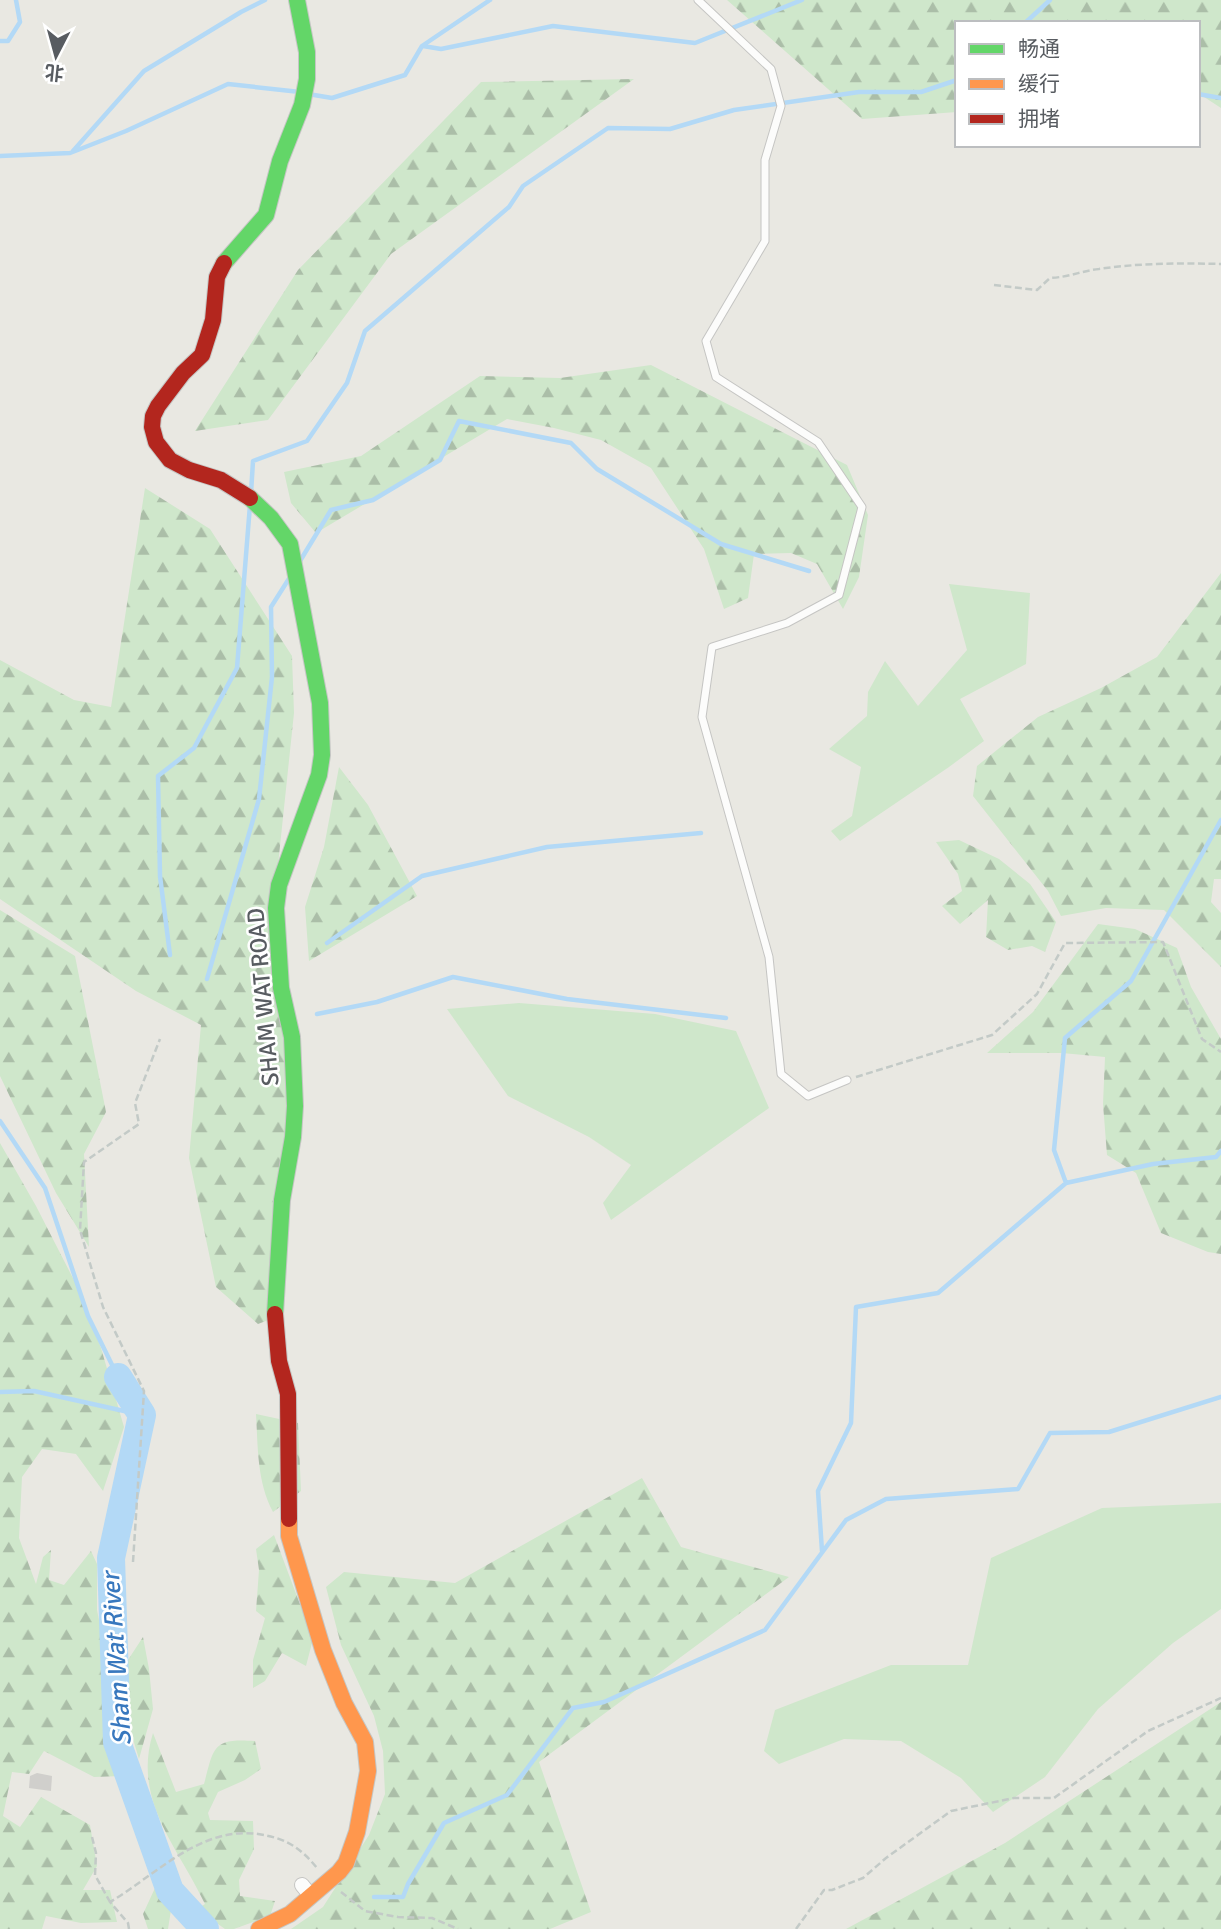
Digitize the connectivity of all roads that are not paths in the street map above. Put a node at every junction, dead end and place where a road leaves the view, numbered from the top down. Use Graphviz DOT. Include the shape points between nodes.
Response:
graph roads {
  1 [pos="297,0"];
  2 [pos="698,0"];
  3 [pos="847,1080"];
  4 [pos="259,1929"];
  1 -- 4 [label="street, SHAM WAT ROAD" via="304,23 307,67 302,103 280,162 272,200 257,228 226,260 216,278 213,317 201,357 156,406 152,418 152,432 166,457 184,470 229,483 260,505 290,544 320,703 319,775 279,886 276,908 281,988 292,1037 295,1106 282,1200 275,1323 288,1394 289,1536 323,1650 365,1742 368,1771 346,1863 290,1914"];
  2 -- 3 [label="lane" via="771,69 781,106 765,160 765,241 706,341 716,377 818,442 862,507 839,595 787,623 712,647 702,717 769,957 782,1074 808,1096"];
}
